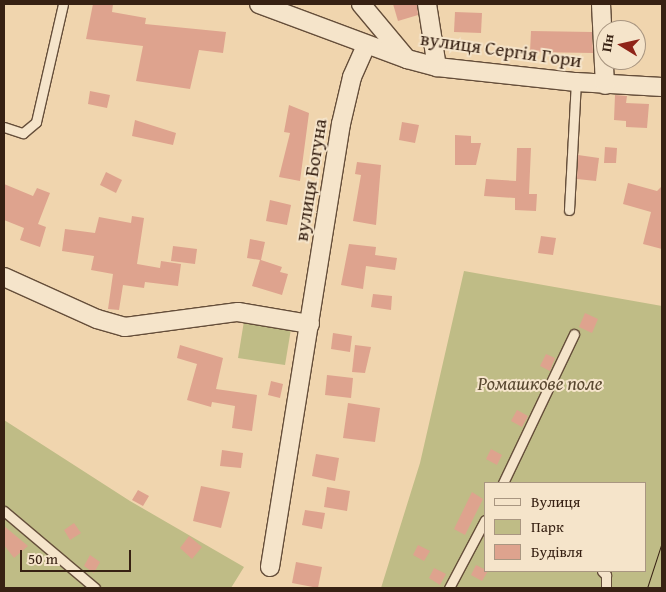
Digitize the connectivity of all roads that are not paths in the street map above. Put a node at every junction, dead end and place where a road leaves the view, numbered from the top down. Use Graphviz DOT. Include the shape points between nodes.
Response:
graph roads {
  1 [pos="63,4"];
  2 [pos="258,4"];
  3 [pos="361,4"];
  4 [pos="427,4"];
  5 [pos="601,4"];
  6 [pos="366,46"];
  7 [pos="407,59"];
  8 [pos="437,66"];
  9 [pos="576,82"];
  10 [pos="606,85"];
  11 [pos="662,87"];
  12 [pos="4,127"];
  13 [pos="569,210"];
  14 [pos="4,278"];
  15 [pos="310,324"];
  16 [pos="574,334"];
  17 [pos="503,482"];
  18 [pos="4,511"];
  19 [pos="483,524"];
  20 [pos="270,567"];
  21 [pos="603,572"];
  22 [pos="95,588"];
  23 [pos="449,588"];
  24 [pos="606,588"];
  1 -- 12 [label="lane" via="36,122 23,132"];
  2 -- 6 [label="street"];
  3 -- 7 [label="street, вулиця Сергія Гори"];
  4 -- 8 [label="street"];
  5 -- 10 [label="street"];
  6 -- 7 [label="street"];
  6 -- 15 [label="street, вулиця Богуна" via="352,77 341,124"];
  7 -- 8 [label="street, вулиця Сергія Гори"];
  8 -- 9 [label="street, вулиця Сергія Гори"];
  9 -- 10 [label="street, вулиця Сергія Гори"];
  9 -- 13 [label="lane"];
  10 -- 11 [label="street, вулиця Сергія Гори"];
  14 -- 15 [label="street" via="97,319 125,327 238,312"];
  15 -- 20 [label="street, вулиця Богуна"];
  16 -- 17 [label="lane"];
  18 -- 22 [label="lane"];
  19 -- 23 [label="lane"];
  21 -- 24 [label="lane"];
}
